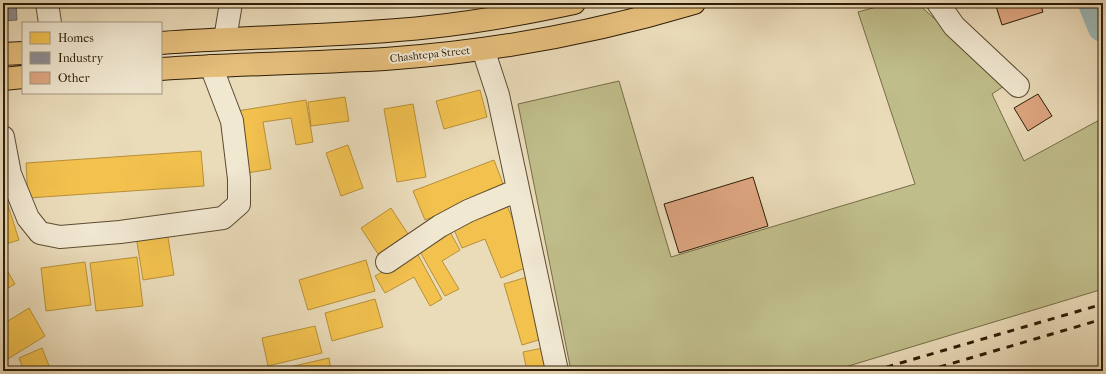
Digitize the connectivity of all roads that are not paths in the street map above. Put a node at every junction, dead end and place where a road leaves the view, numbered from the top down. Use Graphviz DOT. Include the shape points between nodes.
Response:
graph roads {
  1 [pos="47,3"];
  2 [pos="231,3"];
  3 [pos="574,3"];
  4 [pos="694,3"];
  5 [pos="938,3"];
  6 [pos="50,22"];
  7 [pos="225,39"];
  8 [pos="162,43"];
  9 [pos="483,49"];
  10 [pos="22,53"];
  11 [pos="3,54"];
  12 [pos="211,66"];
  13 [pos="162,69"];
  14 [pos="22,78"];
  15 [pos="3,79"];
  16 [pos="1018,86"];
  17 [pos="3,136"];
  18 [pos="518,190"];
  19 [pos="388,262"];
  20 [pos="558,371"];
  1 -- 6 [label="street"];
  2 -- 7 [label="street"];
  3 -- 7 [label="main road" via="430,27 331,35"];
  4 -- 9 [label="main road, Chashtepa Street" via="608,26"];
  5 -- 16 [label="street" via="954,26"];
  7 -- 8 [label="main road"];
  9 -- 12 [label="main road, Chashtepa Street" via="386,59"];
  9 -- 18 [label="street" via="498,95"];
  10 -- 11 [label="main road"];
  12 -- 13 [label="main road, Chashtepa Street"];
  12 -- 17 [label="street" via="232,121 239,179 239,204 223,218 60,237 40,233 28,218 10,174"];
  14 -- 15 [label="main road"];
  18 -- 19 [label="street" via="440,226"];
  18 -- 20 [label="street"];
}
